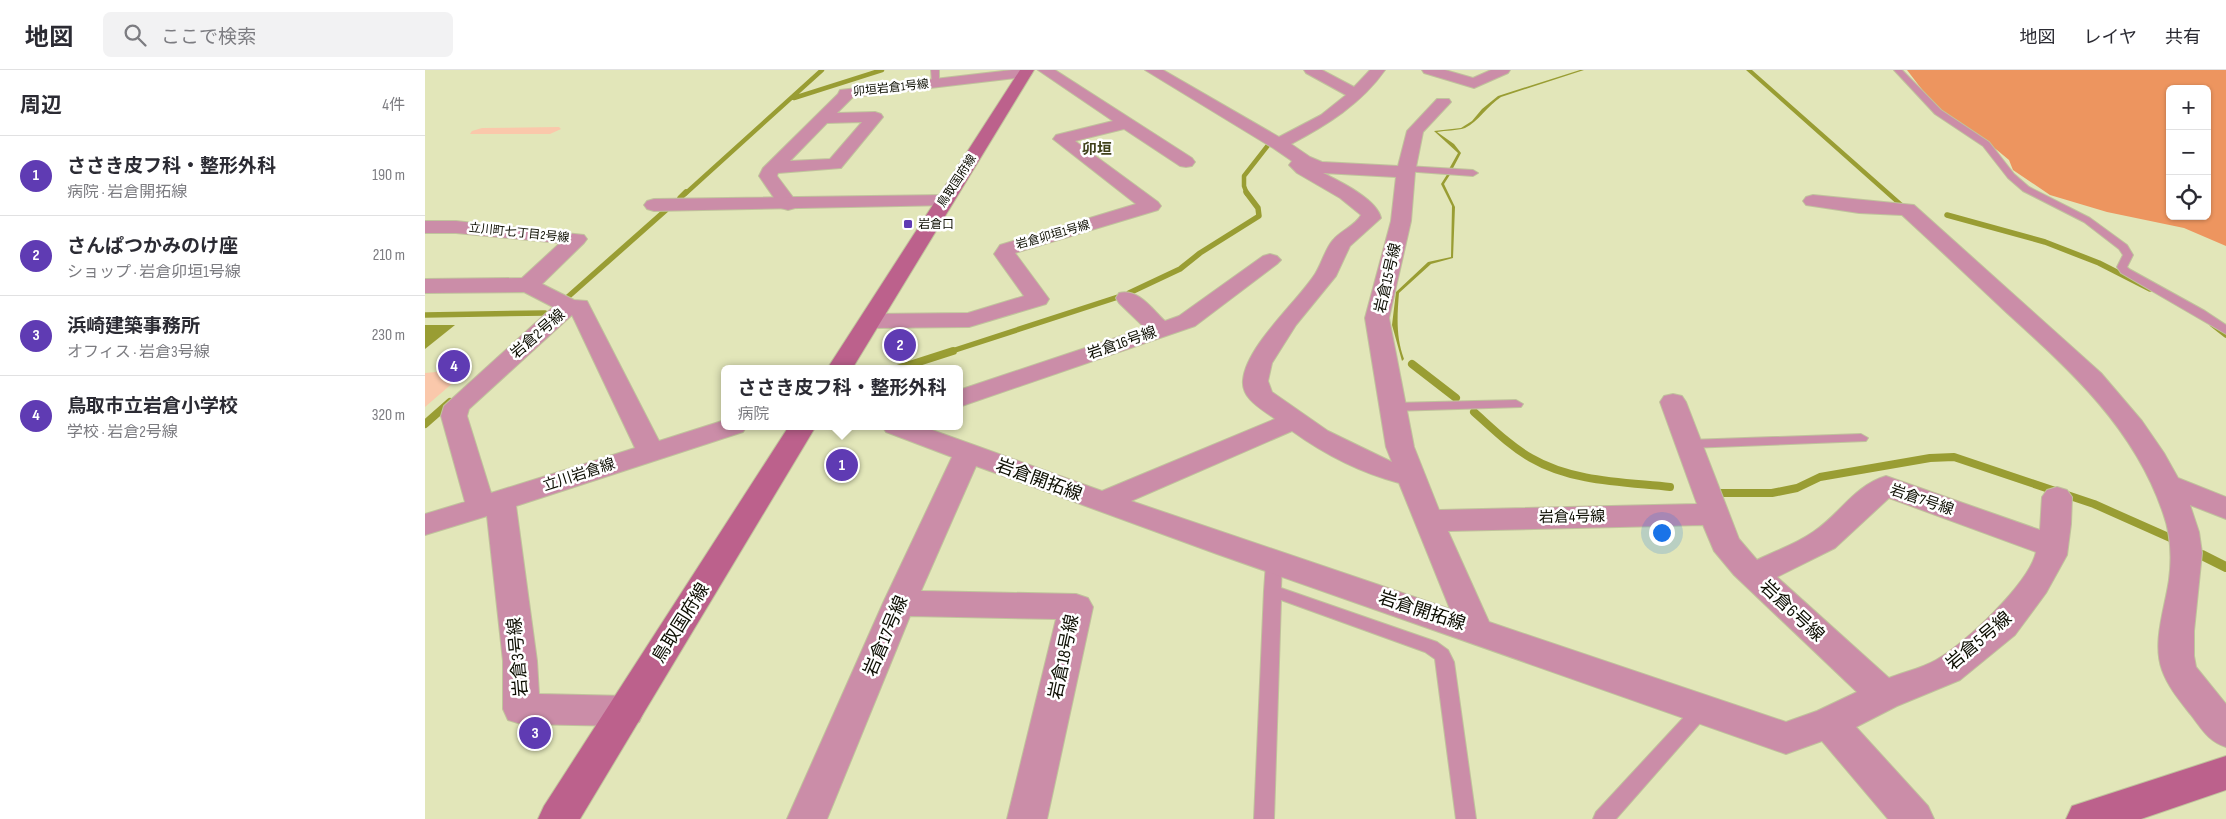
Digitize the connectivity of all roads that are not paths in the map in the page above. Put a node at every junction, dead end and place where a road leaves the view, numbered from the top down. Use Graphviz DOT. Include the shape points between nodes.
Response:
graph roads {
  1 [pos="1047,70"];
  2 [pos="1152,70"];
  3 [pos="1311,70"];
  4 [pos="1377,70"];
  5 [pos="1429,70"];
  6 [pos="1503,70"];
  7 [pos="1898,70"];
  8 [pos="1026,71"];
  9 [pos="931,82"];
  10 [pos="1356,94"];
  11 [pos="1443,102"];
  12 [pos="823,118"];
  13 [pos="1126,123"];
  14 [pos="1279,144"];
  15 [pos="1302,160"];
  16 [pos="1186,162"];
  17 [pos="774,167"];
  18 [pos="1407,170"];
  19 [pos="1473,173"];
  20 [pos="944,201"];
  21 [pos="1813,201"];
  22 [pos="788,204"];
  23 [pos="654,205"];
  24 [pos="1371,218"];
  25 [pos="1401,221"];
  26 [pos="425,228"];
  27 [pos="1270,260"];
  28 [pos="528,285"];
  29 [pos="425,286"];
  30 [pos="1127,298"];
  31 [pos="571,308"];
  32 [pos="871,321"];
  33 [pos="1161,330"];
  34 [pos="2226,330"];
  35 [pos="842,365"];
  36 [pos="963,398"];
  37 [pos="1673,402"];
  38 [pos="1516,404"];
  39 [pos="1394,407"];
  40 [pos="1295,420"];
  41 [pos="721,430"];
  42 [pos="801,430"];
  43 [pos="905,430"];
  44 [pos="1861,438"];
  45 [pos="1689,444"];
  46 [pos="651,452"];
  47 [pos="967,454"];
  48 [pos="1411,477"];
  49 [pos="2167,484"];
  50 [pos="2057,497"];
  51 [pos="1103,502"];
  52 [pos="491,504"];
  53 [pos="2226,509"];
  54 [pos="1715,514"];
  55 [pos="1428,520"];
  56 [pos="425,525"];
  57 [pos="2053,546"];
  58 [pos="1754,576"];
  59 [pos="1273,577"];
  60 [pos="899,603"];
  61 [pos="1475,628"];
  62 [pos="1884,696"];
  63 [pos="1703,708"];
  64 [pos="626,711"];
  65 [pos="1829,723"];
  66 [pos="2226,732"];
  67 [pos="2226,773"];
  68 [pos="558,819"];
  69 [pos="807,819"];
  70 [pos="1027,819"];
  71 [pos="1264,819"];
  72 [pos="1466,819"];
  73 [pos="1603,819"];
  74 [pos="1914,819"];
  75 [pos="2086,819"];
  1 -- 13 [label="street"];
  2 -- 14 [label="street"];
  3 -- 10 [label="street"];
  4 -- 10 [label="street"];
  5 -- 6 [label="street" via="1469,86"];
  7 -- 34 [label="lane" via="1938,112 1986,144 2026,190 2077,214 2111,236 2128,255 2122,267 2125,271"];
  8 -- 9 [label="street, 卯垣岩倉1号線"];
  8 -- 20 [label="main road, 鳥取国府線"];
  9 -- 12 [label="street, 卯垣岩倉1号線" via="845,88 845,95"];
  10 -- 14 [label="street" via="1327,118"];
  11 -- 18 [label="street, 岩倉15号線" via="1415,131"];
  12 -- 17 [label="street, 卯垣岩倉1号線"];
  12 -- 17 [label="street" via="875,117 835,164"];
  13 -- 16 [label="street"];
  13 -- 32 [label="street, 岩倉卯垣1号線" via="1062,138 1151,206 1007,249 1004,254 1037,299 969,320"];
  14 -- 15 [label="street"];
  15 -- 18 [label="street" via="1320,167"];
  15 -- 24 [label="street" via="1298,165 1347,194 1370,213"];
  17 -- 22 [label="street" via="768,176"];
  18 -- 19 [label="lane"];
  18 -- 25 [label="street, 岩倉15号線"];
  20 -- 22 [label="street"];
  20 -- 32 [label="main road, 鳥取国府線"];
  21 -- 49 [label="street" via="1907,209 2092,377 2125,415"];
  22 -- 23 [label="street"];
  24 -- 25 [label="street"];
  24 -- 40 [label="street" via="1341,243 1325,276 1259,363 1255,381 1260,396"];
  25 -- 39 [label="street, 岩倉15号線" via="1377,318"];
  26 -- 28 [label="street, 立川町七丁目2号線" via="456,227 577,239"];
  27 -- 33 [label="street, 岩倉16号線" via="1187,321"];
  28 -- 29 [label="street"];
  28 -- 31 [label="street"];
  30 -- 33 [label="street"];
  31 -- 46 [label="street, 岩倉2号線" via="579,306"];
  31 -- 52 [label="street, 岩倉2号線" via="564,308 457,406 454,416"];
  32 -- 35 [label="main road, 鳥取国府線"];
  33 -- 36 [label="street, 岩倉16号線"];
  37 -- 45 [label="street"];
  38 -- 39 [label="lane"];
  39 -- 48 [label="street, 岩倉15号線" via="1400,447"];
  40 -- 48 [label="street" via="1317,437 1384,470"];
  40 -- 51 [label="street"];
  41 -- 46 [label="street, 立川岩倉線"];
  42 -- 64 [label="main road, 鳥取国府線"];
  43 -- 47 [label="street, 岩倉開拓線"];
  44 -- 45 [label="lane"];
  45 -- 54 [label="street"];
  46 -- 52 [label="street, 立川岩倉線"];
  47 -- 51 [label="street, 岩倉開拓線"];
  47 -- 60 [label="street, 岩倉17号線"];
  48 -- 55 [label="street, 岩倉15号線"];
  49 -- 53 [label="street"];
  49 -- 66 [label="street" via="2185,539 2186,567 2179,605 2177,644 2179,670"];
  50 -- 57 [label="street, 岩倉5号線"];
  51 -- 59 [label="street, 岩倉開拓線"];
  52 -- 56 [label="street, 立川岩倉線"];
  52 -- 64 [label="street, 岩倉3号線" via="520,661 521,709"];
  54 -- 55 [label="street, 岩倉4号線"];
  54 -- 58 [label="street, 岩倉6号線" via="1725,543"];
  55 -- 61 [label="street"];
  57 -- 58 [label="street, 岩倉7号線" via="1886,486 1823,540"];
  57 -- 62 [label="street, 岩倉5号線" via="2035,585 2003,626 1948,670"];
  58 -- 62 [label="street, 岩倉6号線"];
  59 -- 61 [label="street, 岩倉開拓線"];
  59 -- 71 [label="lane"];
  59 -- 72 [label="lane" via="1442,655"];
  60 -- 69 [label="street, 岩倉17号線"];
  60 -- 70 [label="street, 岩倉18号線" via="1076,607"];
  61 -- 63 [label="street, 岩倉開拓線"];
  62 -- 65 [label="street, 岩倉5号線"];
  63 -- 65 [label="street, 岩倉開拓線" via="1786,738"];
  63 -- 73 [label="lane"];
  64 -- 68 [label="main road, 鳥取国府線"];
  65 -- 74 [label="street"];
  67 -- 75 [label="main road"];
}
